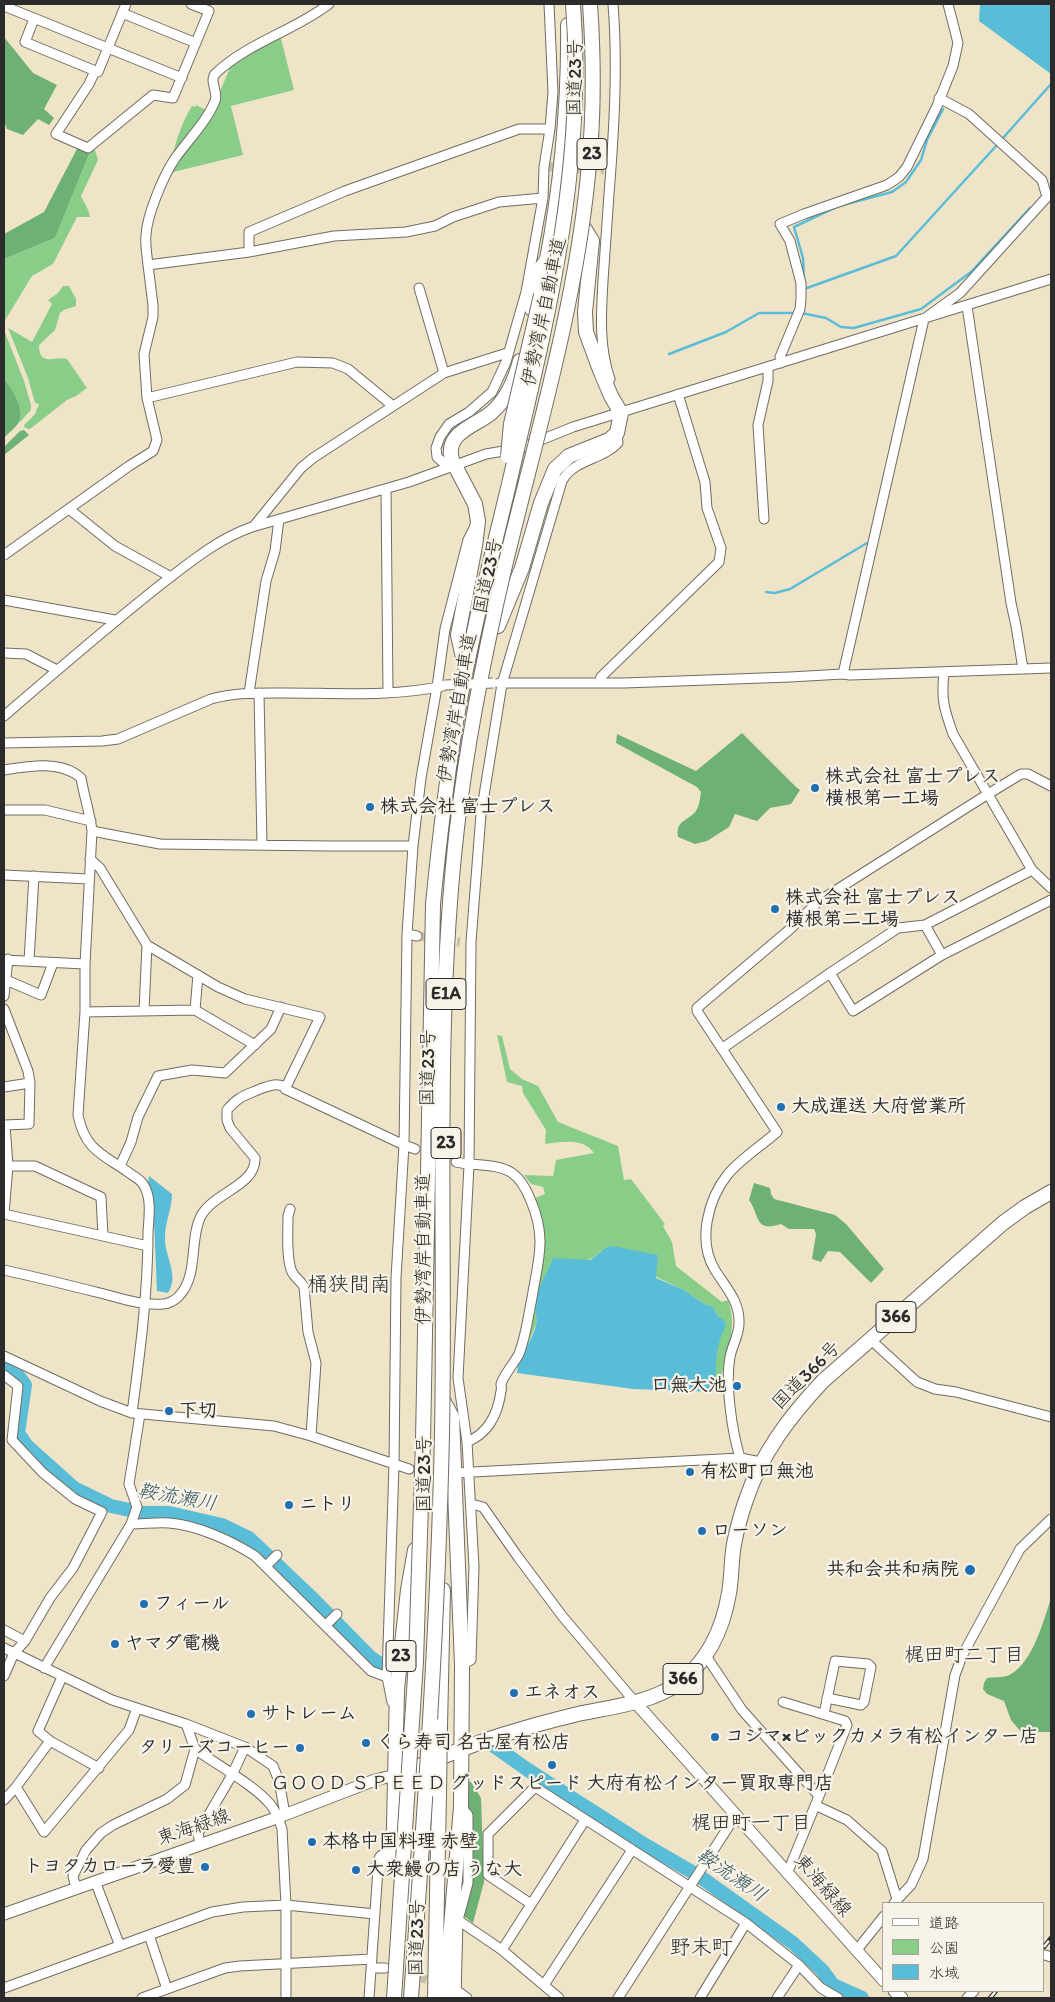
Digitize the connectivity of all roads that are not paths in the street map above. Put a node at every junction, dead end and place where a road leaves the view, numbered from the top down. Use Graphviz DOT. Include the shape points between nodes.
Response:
graph roads {
  1 [pos="126,4"];
  2 [pos="191,4"];
  3 [pos="329,4"];
  4 [pos="549,4"];
  5 [pos="567,4"];
  6 [pos="574,4"];
  7 [pos="592,4"];
  8 [pos="613,4"];
  9 [pos="948,4"];
  10 [pos="4,6"];
  11 [pos="122,13"];
  12 [pos="34,19"];
  13 [pos="196,43"];
  14 [pos="108,48"];
  15 [pos="95,71"];
  16 [pos="182,78"];
  17 [pos="939,98"];
  18 [pos="550,129"];
  19 [pos="1049,197"];
  20 [pos="543,198"];
  21 [pos="584,228"];
  22 [pos="249,252"];
  23 [pos="548,258"];
  24 [pos="148,265"];
  25 [pos="1051,279"];
  26 [pos="419,288"];
  27 [pos="967,306"];
  28 [pos="924,319"];
  29 [pos="507,353"];
  30 [pos="780,363"];
  31 [pos="768,367"];
  32 [pos="444,373"];
  33 [pos="678,394"];
  34 [pos="147,398"];
  35 [pos="393,406"];
  36 [pos="621,413"];
  37 [pos="617,433"];
  38 [pos="455,466"];
  39 [pos="386,489"];
  40 [pos="69,509"];
  41 [pos="279,519"];
  42 [pos="764,519"];
  43 [pos="478,521"];
  44 [pos="254,526"];
  45 [pos="4,555"];
  46 [pos="171,577"];
  47 [pos="4,600"];
  48 [pos="116,620"];
  49 [pos="498,626"];
  50 [pos="4,652"];
  51 [pos="465,667"];
  52 [pos="1051,668"];
  53 [pos="1023,669"];
  54 [pos="57,670"];
  55 [pos="944,673"];
  56 [pos="843,674"];
  57 [pos="498,683"];
  58 [pos="599,683"];
  59 [pos="441,686"];
  60 [pos="388,692"];
  61 [pos="254,693"];
  62 [pos="4,716"];
  63 [pos="4,743"];
  64 [pos="4,770"];
  65 [pos="1051,786"];
  66 [pos="988,794"];
  67 [pos="4,810"];
  68 [pos="91,821"];
  69 [pos="92,832"];
  70 [pos="262,845"];
  71 [pos="413,846"];
  72 [pos="90,859"];
  73 [pos="1032,870"];
  74 [pos="4,875"];
  75 [pos="34,876"];
  76 [pos="89,879"];
  77 [pos="1051,888"];
  78 [pos="1051,900"];
  79 [pos="925,925"];
  80 [pos="407,934"];
  81 [pos="418,936"];
  82 [pos="460,942"];
  83 [pos="470,942"];
  84 [pos="147,945"];
  85 [pos="942,955"];
  86 [pos="6,959"];
  87 [pos="29,961"];
  88 [pos="53,963"];
  89 [pos="85,964"];
  90 [pos="830,973"];
  91 [pos="198,975"];
  92 [pos="6,980"];
  93 [pos="4,996"];
  94 [pos="281,1007"];
  95 [pos="4,1009"];
  96 [pos="195,1010"];
  97 [pos="144,1011"];
  98 [pos="85,1012"];
  99 [pos="7,1028"];
  100 [pos="255,1045"];
  101 [pos="723,1048"];
  102 [pos="30,1083"];
  103 [pos="4,1087"];
  104 [pos="286,1087"];
  105 [pos="4,1125"];
  106 [pos="404,1145"];
  107 [pos="415,1148"];
  108 [pos="456,1162"];
  109 [pos="468,1165"];
  110 [pos="8,1166"];
  111 [pos="120,1166"];
  112 [pos="1051,1192"];
  113 [pos="290,1209"];
  114 [pos="103,1236"];
  115 [pos="148,1246"];
  116 [pos="4,1270"];
  117 [pos="145,1304"];
  118 [pos="871,1340"];
  119 [pos="4,1356"];
  120 [pos="4,1375"];
  121 [pos="444,1402"];
  122 [pos="136,1414"];
  123 [pos="1051,1417"];
  124 [pos="310,1436"];
  125 [pos="467,1442"];
  126 [pos="740,1458"];
  127 [pos="762,1462"];
  128 [pos="394,1465"];
  129 [pos="409,1469"];
  130 [pos="454,1473"];
  131 [pos="470,1473"];
  132 [pos="471,1504"];
  133 [pos="1051,1520"];
  134 [pos="131,1524"];
  135 [pos="418,1537"];
  136 [pos="276,1555"];
  137 [pos="269,1563"];
  138 [pos="337,1614"];
  139 [pos="329,1622"];
  140 [pos="4,1630"];
  141 [pos="25,1641"];
  142 [pos="4,1648"];
  143 [pos="14,1653"];
  144 [pos="706,1656"];
  145 [pos="462,1664"];
  146 [pos="44,1668"];
  147 [pos="4,1676"];
  148 [pos="62,1677"];
  149 [pos="387,1678"];
  150 [pos="827,1698"];
  151 [pos="635,1702"];
  152 [pos="783,1702"];
  153 [pos="137,1708"];
  154 [pos="824,1714"];
  155 [pos="396,1720"];
  156 [pos="186,1724"];
  157 [pos="50,1741"];
  158 [pos="245,1747"];
  159 [pos="195,1750"];
  160 [pos="460,1751"];
  161 [pos="98,1768"];
  162 [pos="232,1775"];
  163 [pos="396,1775"];
  164 [pos="16,1787"];
  165 [pos="4,1800"];
  166 [pos="818,1801"];
  167 [pos="461,1807"];
  168 [pos="282,1815"];
  169 [pos="736,1815"];
  170 [pos="585,1820"];
  171 [pos="394,1826"];
  172 [pos="200,1844"];
  173 [pos="632,1850"];
  174 [pos="378,1869"];
  175 [pos="787,1874"];
  176 [pos="694,1880"];
  177 [pos="95,1881"];
  178 [pos="76,1888"];
  179 [pos="896,1901"];
  180 [pos="530,1904"];
  181 [pos="286,1905"];
  182 [pos="4,1914"];
  183 [pos="375,1914"];
  184 [pos="882,1918"];
  185 [pos="458,1920"];
  186 [pos="419,1921"];
  187 [pos="746,1923"];
  188 [pos="149,1935"];
  189 [pos="120,1946"];
  190 [pos="502,1950"];
  191 [pos="856,1951"];
  192 [pos="287,1962"];
  193 [pos="372,1963"];
  194 [pos="799,1965"];
  195 [pos="385,1968"];
  196 [pos="882,1979"];
  197 [pos="544,1985"];
  198 [pos="4,1988"];
  199 [pos="167,1989"];
  200 [pos="456,1994"];
  201 [pos="142,1998"];
  202 [pos="286,1998"];
  203 [pos="369,1998"];
  204 [pos="394,1998"];
  205 [pos="410,1998"];
  206 [pos="418,1998"];
  207 [pos="435,1998"];
  208 [pos="444,1998"];
  209 [pos="467,1998"];
  210 [pos="559,1998"];
  211 [pos="618,1998"];
  212 [pos="700,1998"];
  213 [pos="777,1998"];
  214 [pos="838,1998"];
  1 -- 11 [label="street"];
  2 -- 13 [label="street" via="209,11"];
  3 -- 24 [label="street" via="309,18 242,52 215,74 216,99 174,161 160,188 147,227"];
  4 -- 18 [label="street"];
  5 -- 23 [label="highway, 国道23号 / 23" via="562,154"];
  6 -- 204 [label="highway, 伊勢湾岸自動車道 / E1A, bridge" via="574,136 564,223 552,299 456,721 433,904 416,1661"];
  7 -- 21 [label="highway, 国道23号 / 23, bridge" via="596,92 591,178"];
  7 -- 205 [label="highway, 伊勢湾岸自動車道 / E1A, bridge" via="591,135 578,249 552,375 483,665 456,834 445,1029 442,1436 428,1758"];
  8 -- 36 [label="street" via="617,48 607,170 601,329 606,367"];
  9 -- 17 [label="street" via="958,43 953,66"];
  10 -- 12 [label="street"];
  11 -- 13 [label="street"];
  11 -- 14 [label="street"];
  12 -- 14 [label="street"];
  12 -- 15 [label="street" via="25,42"];
  13 -- 16 [label="street"];
  14 -- 15 [label="street" via="98,72"];
  14 -- 16 [label="street"];
  15 -- 16 [label="street" via="56,134 88,148 153,95 173,98"];
  17 -- 19 [label="street" via="969,114 1042,180"];
  17 -- 30 [label="street" via="907,167 899,177 887,185 780,224 790,241 801,284 798,312"];
  18 -- 20 [label="street"];
  18 -- 22 [label="street" via="519,129 345,191 248,232"];
  19 -- 28 [label="street" via="960,293"];
  20 -- 22 [label="street" via="499,202 436,226 406,232 334,236"];
  20 -- 29 [label="street" via="526,292"];
  21 -- 36 [label="highway" via="592,241 586,332"];
  21 -- 49 [label="highway, 国道23号 / 23, bridge"];
  22 -- 24 [label="street"];
  23 -- 38 [label="highway" via="541,268 516,374 507,393 492,412 456,436 451,445"];
  23 -- 51 [label="highway, 国道23号 / 23, bridge" via="511,424 503,498"];
  24 -- 34 [label="street" via="153,317 144,354"];
  25 -- 27 [label="street"];
  26 -- 32 [label="street"];
  27 -- 28 [label="street"];
  27 -- 53 [label="street" via="1010,603"];
  28 -- 30 [label="street"];
  28 -- 56 [label="street"];
  29 -- 32 [label="street"];
  29 -- 38 [label="street" via="492,392 449,424 440,438 437,457 445,464"];
  30 -- 31 [label="street"];
  31 -- 33 [label="street"];
  31 -- 42 [label="street" via="758,425"];
  32 -- 35 [label="street"];
  33 -- 36 [label="street"];
  33 -- 58 [label="street" via="705,482 707,508 721,548 719,562 601,677"];
  34 -- 35 [label="street" via="297,362 334,363 348,369"];
  34 -- 40 [label="street" via="157,440 154,451"];
  35 -- 44 [label="street" via="301,468"];
  36 -- 37 [label="highway"];
  36 -- 38 [label="street" via="573,427 521,448 486,454"];
  37 -- 49 [label="highway" via="609,440 569,456 555,469 541,503 522,568"];
  37 -- 57 [label="street" via="618,443 611,450 588,459 566,473 562,481"];
  38 -- 39 [label="street"];
  38 -- 43 [label="highway" via="475,504"];
  39 -- 41 [label="street"];
  39 -- 60 [label="street"];
  40 -- 45 [label="street"];
  40 -- 46 [label="street" via="115,546"];
  41 -- 44 [label="street"];
  41 -- 61 [label="street" via="275,551 266,581"];
  43 -- 51 [label="highway" via="458,635"];
  43 -- 59 [label="street" via="468,540 445,629"];
  44 -- 46 [label="street" via="231,534"];
  46 -- 48 [label="street"];
  47 -- 48 [label="street"];
  48 -- 54 [label="street"];
  49 -- 121 [label="highway, 国道23号 / 23" via="486,660 467,763 450,921"];
  50 -- 54 [label="street" via="26,654"];
  51 -- 135 [label="highway, 国道23号 / 23" via="440,815 432,900"];
  52 -- 53 [label="street"];
  53 -- 55 [label="street"];
  54 -- 62 [label="street"];
  55 -- 56 [label="street"];
  55 -- 66 [label="street" via="944,710 953,734"];
  56 -- 58 [label="street"];
  57 -- 58 [label="street"];
  57 -- 59 [label="street, bridge"];
  57 -- 83 [label="street" via="481,814"];
  59 -- 60 [label="street"];
  59 -- 71 [label="street" via="421,778"];
  60 -- 61 [label="street"];
  61 -- 63 [label="street" via="211,699 118,739"];
  61 -- 70 [label="street"];
  64 -- 68 [label="street" via="57,766 73,770 81,778"];
  65 -- 66 [label="street" via="1028,774 1021,774"];
  66 -- 73 [label="street"];
  66 -- 101 [label="street" via="819,901 697,1008"];
  67 -- 68 [label="street" via="45,810"];
  68 -- 69 [label="street"];
  69 -- 70 [label="street" via="160,844"];
  69 -- 72 [label="street"];
  70 -- 71 [label="street"];
  71 -- 80 [label="street"];
  72 -- 76 [label="street"];
  72 -- 84 [label="street" via="100,868"];
  73 -- 77 [label="street"];
  73 -- 79 [label="street"];
  74 -- 75 [label="street"];
  75 -- 76 [label="street"];
  75 -- 87 [label="street"];
  76 -- 89 [label="street"];
  78 -- 85 [label="street"];
  79 -- 85 [label="street"];
  79 -- 90 [label="street" via="898,928"];
  80 -- 81 [label="street"];
  80 -- 106 [label="street"];
  82 -- 83 [label="street"];
  83 -- 109 [label="street"];
  84 -- 91 [label="street"];
  84 -- 97 [label="street"];
  85 -- 90 [label="street" via="853,1011"];
  86 -- 87 [label="street"];
  86 -- 92 [label="street"];
  87 -- 88 [label="street"];
  88 -- 89 [label="street"];
  88 -- 92 [label="street" via="42,995"];
  89 -- 98 [label="street"];
  90 -- 101 [label="street"];
  91 -- 94 [label="street" via="245,999"];
  91 -- 96 [label="street"];
  92 -- 93 [label="street"];
  94 -- 100 [label="street" via="271,1028"];
  94 -- 104 [label="street" via="320,1017"];
  95 -- 99 [label="street"];
  96 -- 97 [label="street"];
  96 -- 100 [label="street"];
  97 -- 98 [label="street"];
  98 -- 111 [label="street" via="78,1115 81,1128 93,1149"];
  99 -- 102 [label="street" via="28,1071"];
  100 -- 111 [label="street" via="225,1073 192,1070 158,1076"];
  101 -- 126 [label="street" via="777,1132 728,1175 706,1223 706,1248 714,1269 730,1290 737,1307 739,1325 729,1369 732,1429"];
  102 -- 103 [label="street"];
  102 -- 105 [label="street" via="29,1124"];
  104 -- 106 [label="street"];
  104 -- 117 [label="street" via="272,1084 248,1092 227,1110 230,1128 256,1158 253,1170 245,1180 214,1200 201,1216 192,1265 179,1296 163,1304"];
  105 -- 110 [label="street"];
  106 -- 107 [label="street"];
  106 -- 128 [label="street" via="396,1278"];
  108 -- 109 [label="street"];
  109 -- 125 [label="street" via="458,1378"];
  109 -- 125 [label="street" via="491,1166 511,1173 523,1185 536,1213 540,1255 525,1334 518,1355 501,1383 497,1410 483,1433"];
  110 -- 114 [label="street" via="35,1166 101,1197"];
  110 -- 114 [label="street" via="4,1214"];
  111 -- 115 [label="street" via="142,1181 147,1190"];
  112 -- 118 [label="highway, 国道366号 / 366" via="1003,1223"];
  113 -- 124 [label="street" via="289,1262 293,1275 304,1287 308,1332 316,1364"];
  114 -- 115 [label="street"];
  115 -- 117 [label="street"];
  116 -- 117 [label="street"];
  117 -- 122 [label="street"];
  118 -- 123 [label="street" via="917,1382"];
  118 -- 127 [label="highway, 国道366号 / 366" via="823,1381 796,1410"];
  119 -- 122 [label="street" via="100,1401"];
  120 -- 141 [label="street" via="18,1386 12,1440 43,1473 75,1499 102,1512 73,1568 50,1598"];
  121 -- 145 [label="highway" via="452,1417"];
  121 -- 207 [label="highway, 国道23号 / 23, bridge"];
  122 -- 124 [label="street" via="251,1423"];
  122 -- 134 [label="street" via="129,1484 137,1507"];
  124 -- 128 [label="street"];
  125 -- 131 [label="street"];
  126 -- 127 [label="street"];
  126 -- 131 [label="street"];
  127 -- 144 [label="highway, 国道366号 / 366" via="746,1500 734,1545 724,1616"];
  128 -- 129 [label="street"];
  128 -- 149 [label="street"];
  130 -- 131 [label="street"];
  131 -- 132 [label="street"];
  132 -- 145 [label="street" via="474,1567 470,1660"];
  132 -- 151 [label="street" via="483,1507 557,1609"];
  133 -- 179 [label="street" via="1020,1549 954,1675 923,1859 910,1885"];
  134 -- 146 [label="street"];
  134 -- 149 [label="street" via="179,1524 242,1547 371,1670"];
  135 -- 155 [label="highway, 23" via="408,1590"];
  135 -- 186 [label="highway, 国道23号 / 23, bridge"];
  136 -- 137 [label="street"];
  138 -- 139 [label="street"];
  140 -- 141 [label="street"];
  141 -- 143 [label="street"];
  142 -- 143 [label="street"];
  143 -- 146 [label="street"];
  143 -- 147 [label="street"];
  144 -- 151 [label="highway, 国道366号 / 366" via="678,1684"];
  144 -- 166 [label="street" via="742,1710"];
  145 -- 160 [label="highway"];
  146 -- 148 [label="street"];
  148 -- 153 [label="street"];
  148 -- 157 [label="street" via="38,1731"];
  149 -- 155 [label="street"];
  150 -- 150 [label="street" via="835,1661 871,1667 861,1705"];
  150 -- 154 [label="street"];
  151 -- 160 [label="highway, 国道366号 / 366" via="502,1735"];
  151 -- 169 [label="main road, 東海緑線"];
  152 -- 154 [label="street"];
  153 -- 156 [label="street"];
  153 -- 161 [label="street" via="128,1730"];
  154 -- 166 [label="street" via="845,1721 847,1725"];
  155 -- 163 [label="highway, 23"];
  156 -- 158 [label="street"];
  156 -- 159 [label="street"];
  157 -- 161 [label="street"];
  157 -- 164 [label="street"];
  158 -- 162 [label="street"];
  158 -- 168 [label="street" via="273,1766 279,1781"];
  159 -- 162 [label="street"];
  159 -- 178 [label="street" via="185,1785 167,1799 113,1824 86,1850 73,1876"];
  160 -- 163 [label="highway, 国道366号 / 366"];
  160 -- 167 [label="highway"];
  161 -- 164 [label="street" via="44,1832"];
  162 -- 168 [label="street"];
  162 -- 172 [label="street" via="198,1832"];
  163 -- 168 [label="main road, 東海緑線"];
  163 -- 171 [label="highway"];
  164 -- 165 [label="street"];
  166 -- 175 [label="street"];
  166 -- 179 [label="street" via="847,1820 882,1851"];
  167 -- 185 [label="street" via="468,1815 468,1883"];
  167 -- 208 [label="highway"];
  168 -- 172 [label="main road, 東海緑線"];
  168 -- 181 [label="street"];
  169 -- 175 [label="main road, 東海緑線"];
  169 -- 176 [label="street"];
  170 -- 173 [label="street"];
  170 -- 180 [label="street"];
  170 -- 180 [label="street" via="535,1786 488,1834 488,1875"];
  171 -- 174 [label="highway" via="390,1852 382,1858"];
  171 -- 186 [label="highway"];
  172 -- 177 [label="main road, 東海緑線"];
  173 -- 176 [label="street"];
  173 -- 197 [label="street"];
  174 -- 183 [label="street"];
  175 -- 191 [label="main road, 東海緑線"];
  176 -- 187 [label="street"];
  176 -- 211 [label="street"];
  177 -- 178 [label="main road, 東海緑線"];
  177 -- 189 [label="street"];
  178 -- 182 [label="main road, 東海緑線"];
  180 -- 190 [label="street"];
  181 -- 183 [label="street"];
  181 -- 188 [label="street" via="212,1912"];
  181 -- 192 [label="street"];
  183 -- 193 [label="street"];
  184 -- 191 [label="street"];
  185 -- 190 [label="street"];
  185 -- 200 [label="street"];
  186 -- 206 [label="highway, 国道23号 / 23"];
  187 -- 194 [label="street"];
  187 -- 212 [label="street"];
  188 -- 189 [label="street"];
  188 -- 199 [label="street"];
  189 -- 198 [label="street"];
  190 -- 197 [label="street"];
  191 -- 196 [label="main road, 東海緑線"];
  192 -- 193 [label="street"];
  192 -- 199 [label="street" via="225,1968"];
  192 -- 202 [label="street"];
  193 -- 195 [label="street"];
  193 -- 203 [label="street"];
  194 -- 213 [label="street"];
  194 -- 214 [label="street" via="821,1988"];
  197 -- 210 [label="street"];
  199 -- 201 [label="street"];
  200 -- 209 [label="street"];
}
